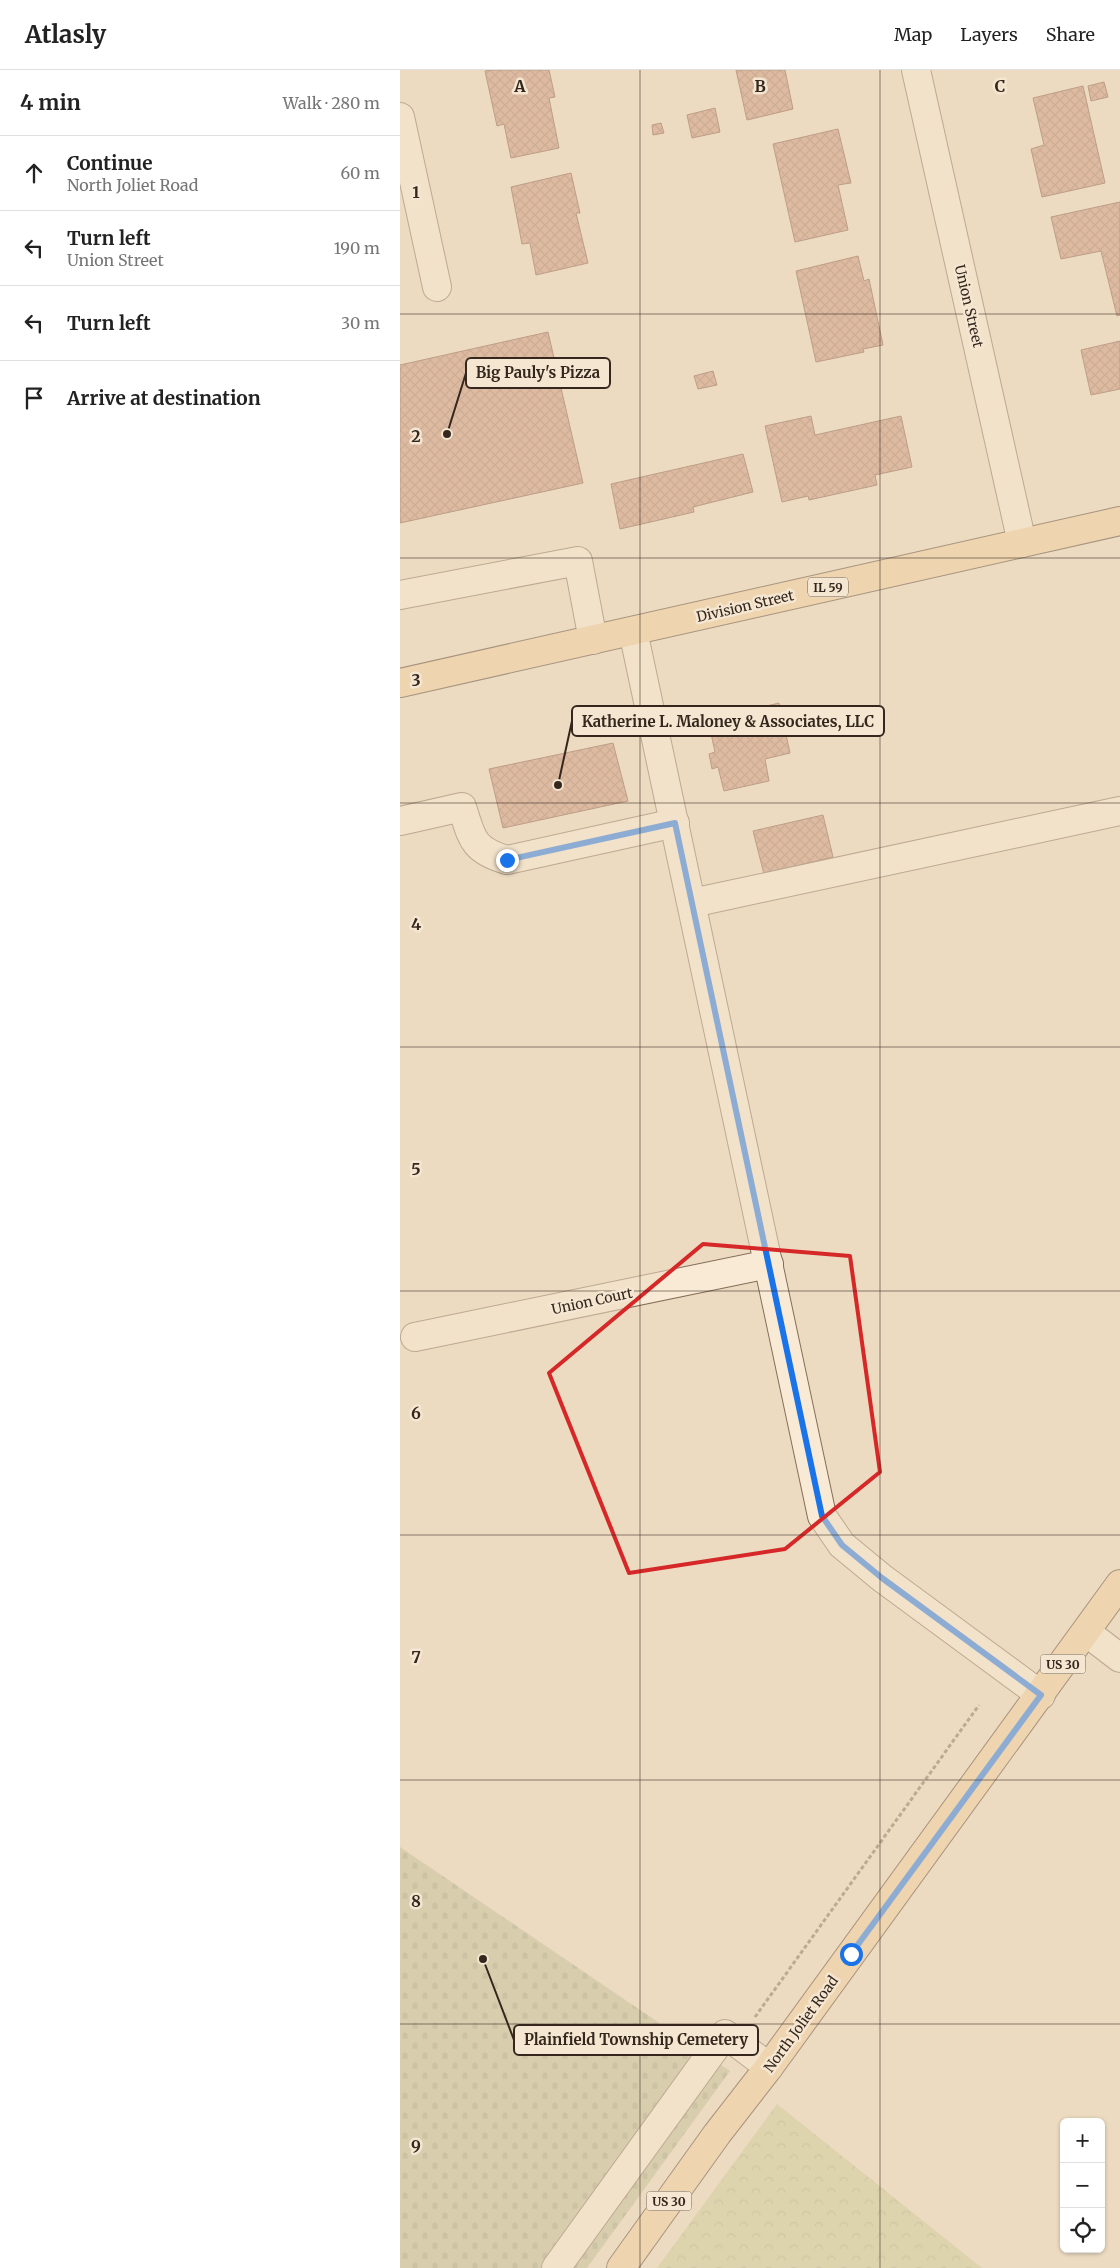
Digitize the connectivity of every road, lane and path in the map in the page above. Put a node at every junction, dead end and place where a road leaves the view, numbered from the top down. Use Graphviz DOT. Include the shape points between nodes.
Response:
graph roads {
  1 [pos="916,70"];
  2 [pos="400,117"];
  3 [pos="437,287"];
  4 [pos="1120,521"];
  5 [pos="1022,542"];
  6 [pos="400,595"];
  7 [pos="633,631"];
  8 [pos="593,640"];
  9 [pos="400,683"];
  10 [pos="1120,811"];
  11 [pos="400,821"];
  12 [pos="675,823"];
  13 [pos="692,903"];
  14 [pos="769,1264"];
  15 [pos="415,1337"];
  16 [pos="1120,1584"];
  17 [pos="1086,1632"];
  18 [pos="1120,1658"];
  19 [pos="1041,1695"];
  20 [pos="979,1705"];
  21 [pos="737,2042"];
  22 [pos="769,2067"];
  23 [pos="556,2268"];
  24 [pos="621,2268"];
  1 -- 5 [label="street, Union Street"];
  2 -- 3 [label="street"];
  4 -- 5 [label="main road, Division Street / IL 59"];
  5 -- 7 [label="main road, Division Street / IL 59"];
  6 -- 8 [label="street" via="578,561"];
  7 -- 8 [label="main road, Division Street / IL 59"];
  7 -- 12 [label="street"];
  8 -- 9 [label="main road, Division Street / IL 59"];
  10 -- 13 [label="street"];
  11 -- 12 [label="street" via="462,807 474,842 490,855 507,860"];
  12 -- 13 [label="street"];
  13 -- 14 [label="street"];
  14 -- 15 [label="street, Union Court"];
  14 -- 19 [label="street" via="822,1516 842,1545 875,1573"];
  16 -- 17 [label="main road, North Joliet Road / US 30"];
  17 -- 18 [label="street"];
  17 -- 19 [label="main road, North Joliet Road / US 30"];
  19 -- 22 [label="main road, North Joliet Road / US 30"];
  20 -- 21 [label="path"];
  21 -- 22 [label="street"];
  21 -- 23 [label="street" via="724,2034"];
  22 -- 24 [label="main road, North Joliet Road / US 30"];
}
